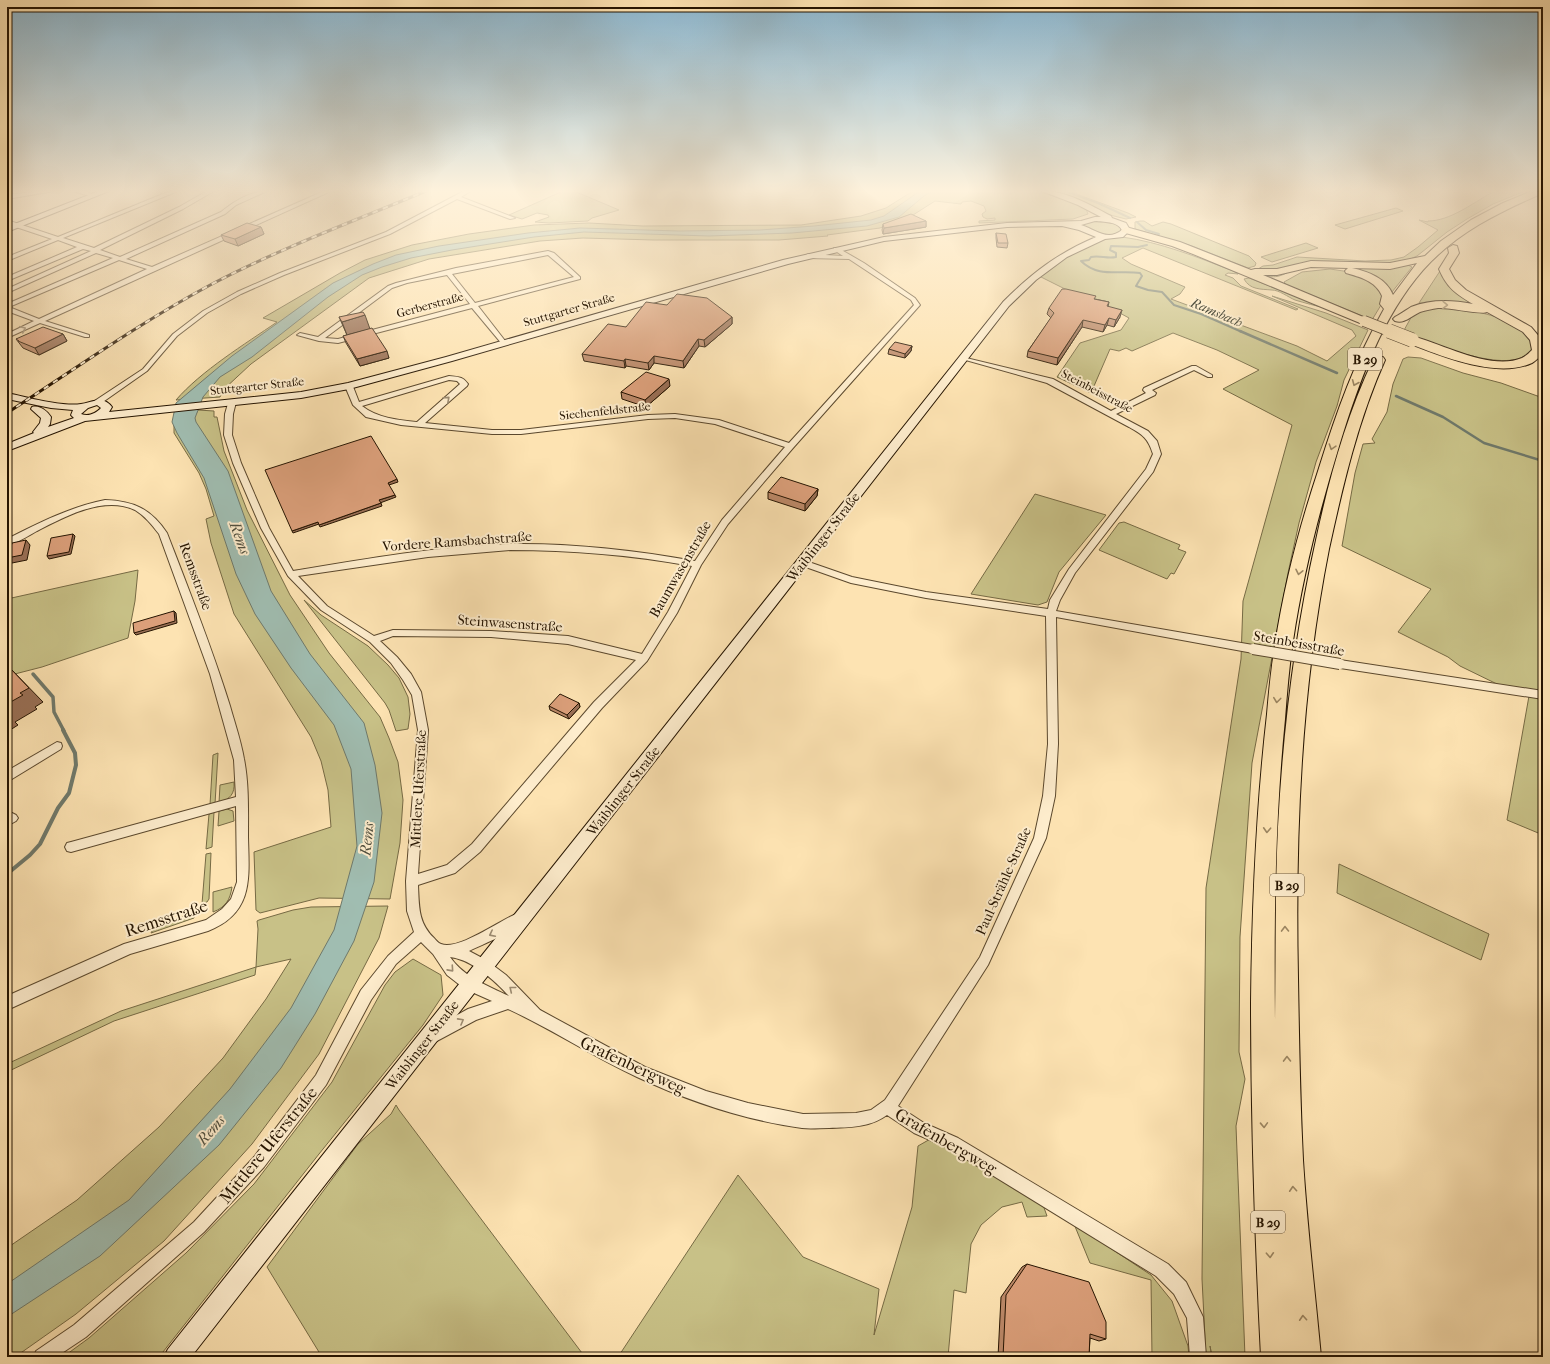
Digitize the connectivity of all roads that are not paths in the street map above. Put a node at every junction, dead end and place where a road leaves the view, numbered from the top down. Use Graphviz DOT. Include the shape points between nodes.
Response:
graph roads {
  1 [pos="18,255"];
  2 [pos="64,255"];
  3 [pos="86,255"];
  4 [pos="110,255"];
  5 [pos="128,255"];
  6 [pos="184,255"];
  7 [pos="332,255"];
  8 [pos="535,255"];
  9 [pos="553,255"];
  10 [pos="813,255"];
  11 [pos="845,255"];
  12 [pos="854,255"];
  13 [pos="1067,255"];
  14 [pos="1202,255"];
  15 [pos="1432,255"];
  16 [pos="1446,255"];
  17 [pos="1453,255"];
  18 [pos="808,256"];
  19 [pos="120,258"];
  20 [pos="851,258"];
  21 [pos="1428,258"];
  22 [pos="7,259"];
  23 [pos="862,264"];
  24 [pos="152,269"];
  25 [pos="1239,269"];
  26 [pos="448,274"];
  27 [pos="7,279"];
  28 [pos="1273,283"];
  29 [pos="1421,283"];
  30 [pos="7,290"];
  31 [pos="475,305"];
  32 [pos="7,308"];
  33 [pos="1399,310"];
  34 [pos="1509,319"];
  35 [pos="39,321"];
  36 [pos="300,335"];
  37 [pos="7,336"];
  38 [pos="87,336"];
  39 [pos="320,339"];
  40 [pos="504,343"];
  41 [pos="964,358"];
  42 [pos="1210,376"];
  43 [pos="349,386"];
  44 [pos="7,396"];
  45 [pos="232,402"];
  46 [pos="7,404"];
  47 [pos="103,405"];
  48 [pos="357,405"];
  49 [pos="36,409"];
  50 [pos="133,411"];
  51 [pos="79,413"];
  52 [pos="1112,413"];
  53 [pos="96,416"];
  54 [pos="418,425"];
  55 [pos="38,432"];
  56 [pos="790,446"];
  57 [pos="7,448"];
  58 [pos="7,543"];
  59 [pos="803,563"];
  60 [pos="697,564"];
  61 [pos="291,574"];
  62 [pos="1051,614"];
  63 [pos="373,640"];
  64 [pos="644,658"];
  65 [pos="1543,695"];
  66 [pos="57,746"];
  67 [pos="7,777"];
  68 [pos="242,800"];
  69 [pos="71,847"];
  70 [pos="412,881"];
  71 [pos="526,914"];
  72 [pos="421,934"];
  73 [pos="437,950"];
  74 [pos="484,967"];
  75 [pos="470,984"];
  76 [pos="7,1002"];
  77 [pos="508,1002"];
  78 [pos="536,1015"];
  79 [pos="427,1039"];
  80 [pos="888,1107"];
  81 [pos="42,1357"];
  82 [pos="176,1357"];
  83 [pos="1198,1357"];
  84 [pos="1276,1357"];
  85 [pos="1306,1357"];
  1 -- 22 [label="street"];
  2 -- 27 [label="street"];
  3 -- 30 [label="street"];
  4 -- 19 [label="street"];
  5 -- 19 [label="street"];
  6 -- 24 [label="street"];
  7 -- 47 [label="street" via="239,293 205,312 175,335 145,370"];
  8 -- 26 [label="street, Gerberstraße" via="456,270"];
  9 -- 31 [label="street, Gerberstraße" via="578,278"];
  10 -- 18 [label="main road, Stuttgarter Straße"];
  11 -- 20 [label="street, Baumwasenstraße"];
  12 -- 23 [label="street, Baumwasenstraße"];
  13 -- 41 [label="main road, Waiblinger Straße" via="1044,268 1021,288"];
  14 -- 25 [label="highway"];
  15 -- 21 [label="highway, B 29"];
  16 -- 29 [label="highway"];
  17 -- 34 [label="highway" via="1444,269 1451,283 1471,298"];
  18 -- 20 [label="street, Baumwasenstraße"];
  18 -- 40 [label="main road, Stuttgarter Straße"];
  19 -- 24 [label="street"];
  19 -- 32 [label="street"];
  20 -- 23 [label="street, Baumwasenstraße"];
  21 -- 25 [label="highway" via="1384,266 1311,264 1270,273"];
  21 -- 33 [label="highway, B 29" via="1402,290"];
  23 -- 56 [label="street, Baumwasenstraße" via="913,299 917,305"];
  24 -- 35 [label="street"];
  25 -- 28 [label="highway"];
  26 -- 31 [label="street"];
  26 -- 39 [label="street" via="390,287"];
  28 -- 33 [label="highway" via="1311,268 1330,267 1347,270 1369,277 1380,284 1387,292 1386,304"];
  28 -- 34 [label="highway, bridge" via="1453,356 1478,362 1512,364 1534,357 1538,351 1537,341 1527,330"];
  31 -- 39 [label="street, Gerberstraße" via="338,341"];
  31 -- 40 [label="street"];
  32 -- 35 [label="street"];
  33 -- 34 [label="highway, one-way" via="1443,305 1476,309"];
  33 -- 84 [label="highway, B 29, one-way" via="1368,353 1344,409 1322,478 1304,546 1284,642 1271,752 1262,910 1263,1078"];
  85 -- 33 [label="highway, B 29, one-way" via="1289,1134 1285,917 1292,758 1305,643 1320,552 1356,419 1373,370"];
  37 -- 35 [label="street, one-way"];
  35 -- 38 [label="street"];
  36 -- 39 [label="street, Gerberstraße"];
  40 -- 43 [label="main road, Stuttgarter Straße"];
  41 -- 52 [label="street, Steinbeisstraße" via="1050,381"];
  41 -- 59 [label="main road, Waiblinger Straße"];
  42 -- 52 [label="street" via="1194,367 1147,390 1152,393"];
  43 -- 45 [label="main road, Stuttgarter Straße" via="301,395"];
  43 -- 48 [label="street"];
  44 -- 51 [label="main road"];
  45 -- 50 [label="main road, Stuttgarter Straße"];
  45 -- 61 [label="street, Mittlere Uferstraße" via="228,427 237,463 265,528"];
  46 -- 49 [label="main road"];
  47 -- 50 [label="main road, Stuttgarter Straße"];
  47 -- 51 [label="main road, Stuttgarter Straße"];
  47 -- 53 [label="main road"];
  48 -- 54 [label="street, Siechenfeldstraße" via="369,415"];
  54 -- 48 [label="street, one-way" via="461,387 463,382 449,378"];
  49 -- 51 [label="main road"];
  49 -- 55 [label="main road" via="46,417 43,428"];
  50 -- 53 [label="main road, Stuttgarter Straße"];
  51 -- 53 [label="main road, Stuttgarter Straße"];
  51 -- 55 [label="main road"];
  51 -- 57 [label="main road" via="60,426"];
  52 -- 62 [label="street, Steinbeisstraße" via="1145,433 1153,441 1156,454 1150,470 1072,571"];
  54 -- 56 [label="street, Siechenfeldstraße" via="521,432 675,416 716,422"];
  55 -- 57 [label="main road"];
  56 -- 60 [label="street, Baumwasenstraße" via="725,522"];
  58 -- 68 [label="street, Remsstraße" via="74,510 92,505 124,503 151,518 164,533 227,712 239,760"];
  59 -- 62 [label="street, Steinbeisstraße" via="865,583"];
  59 -- 71 [label="main road, Waiblinger Straße"];
  60 -- 61 [label="street, Vordere Ramsbachstraße" via="649,554 511,547 382,558"];
  60 -- 64 [label="street, Baumwasenstraße" via="672,613"];
  61 -- 63 [label="street, Mittlere Uferstraße" via="324,608"];
  62 -- 65 [label="street, Steinbeisstraße, bridge" via="1340,664"];
  62 -- 80 [label="street, Paul-Strähle-Straße" via="1053,744 1049,796 1040,838 984,961"];
  63 -- 64 [label="street, Steinwasenstraße" via="393,633 491,634 568,640"];
  63 -- 70 [label="street, Mittlere Uferstraße" via="394,660 417,695 423,730"];
  64 -- 70 [label="street, Baumwasenstraße" via="598,705 476,848 451,869"];
  66 -- 67 [label="street"];
  68 -- 69 [label="street"];
  68 -- 76 [label="street, Remsstraße" via="243,882 236,904 227,914 208,926 128,948"];
  70 -- 72 [label="street, Mittlere Uferstraße" via="413,911"];
  71 -- 73 [label="street, one-way" via="494,933 457,950"];
  71 -- 74 [label="main road, Waiblinger Straße"];
  72 -- 73 [label="street, Mittlere Uferstraße"];
  72 -- 81 [label="street, Mittlere Uferstraße" via="392,960 370,989 322,1080 259,1162 198,1227 80,1331"];
  73 -- 74 [label="street" via="462,954"];
  73 -- 75 [label="street, Mittlere Uferstraße, one-way" via="452,971"];
  74 -- 75 [label="main road, Waiblinger Straße"];
  78 -- 74 [label="street, Grafenbergweg, one-way" via="521,997"];
  75 -- 77 [label="street, Grafenbergweg"];
  75 -- 79 [label="main road, Waiblinger Straße"];
  77 -- 78 [label="street, Grafenbergweg"];
  79 -- 77 [label="street, one-way" via="473,1014"];
  78 -- 80 [label="street, Grafenbergweg" via="641,1072 706,1098 748,1110 803,1120 838,1121 874,1116"];
  79 -- 82 [label="main road, Waiblinger Straße"];
  80 -- 83 [label="street, Grafenbergweg" via="901,1118 953,1143 1162,1270 1180,1288 1194,1317"];
}
